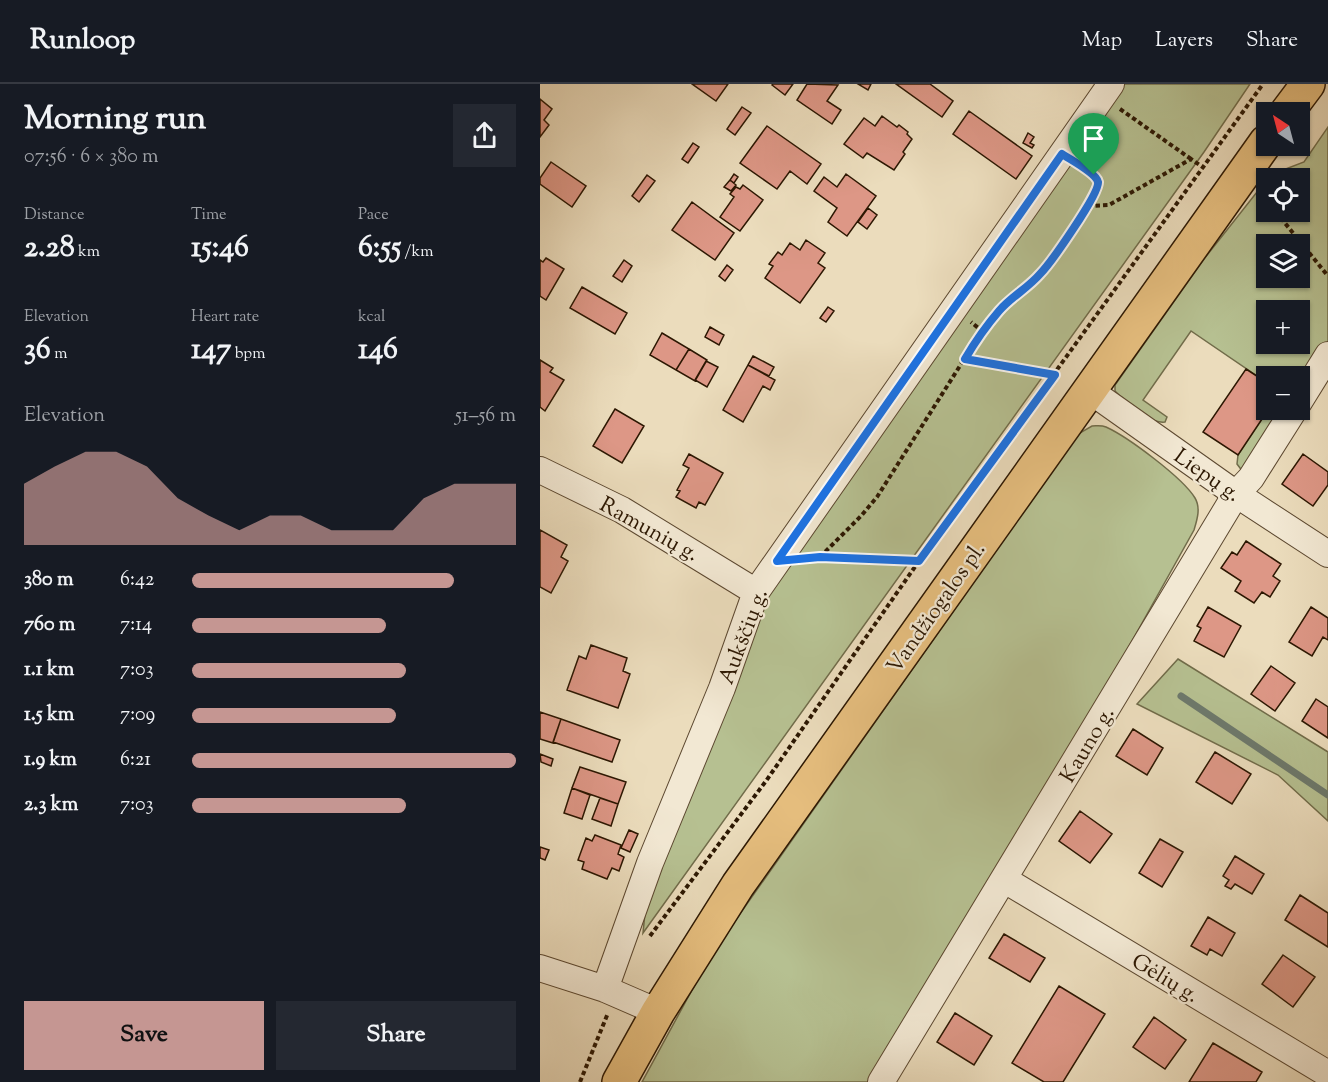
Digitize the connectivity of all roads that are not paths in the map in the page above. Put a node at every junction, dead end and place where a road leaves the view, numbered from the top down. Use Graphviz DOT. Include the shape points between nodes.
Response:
graph roads {
  1 [pos="1308,84"];
  2 [pos="1107,90"];
  3 [pos="1294,102"];
  4 [pos="1278,156"];
  5 [pos="1328,355"];
  6 [pos="1310,384"];
  7 [pos="1089,390"];
  8 [pos="1288,420"];
  9 [pos="540,470"];
  10 [pos="1236,494"];
  11 [pos="1328,554"];
  12 [pos="756,592"];
  13 [pos="1005,880"];
  14 [pos="540,968"];
  15 [pos="611,991"];
  16 [pos="658,1012"];
  17 [pos="1328,1074"];
  18 [pos="620,1082"];
  19 [pos="881,1082"];
  1 -- 3 [label="main road"];
  2 -- 12 [label="street, Aukščių g."];
  4 -- 7 [label="main road, Vandžiogalos pl."];
  5 -- 6 [label="street"];
  7 -- 10 [label="street, Liepų g."];
  7 -- 16 [label="main road, Vandžiogalos pl." via="738,885"];
  8 -- 10 [label="street, Kauno g." via="1251,478"];
  9 -- 12 [label="street, Ramunių g." via="622,510"];
  10 -- 11 [label="street, Liepų g."];
  10 -- 13 [label="street, Kauno g."];
  12 -- 15 [label="street, Aukščių g." via="651,863"];
  13 -- 17 [label="street, Gėlių g."];
  13 -- 19 [label="street, Kauno g."];
  14 -- 15 [label="street"];
  15 -- 16 [label="street"];
  16 -- 18 [label="main road, Vandžiogalos pl."];
}
